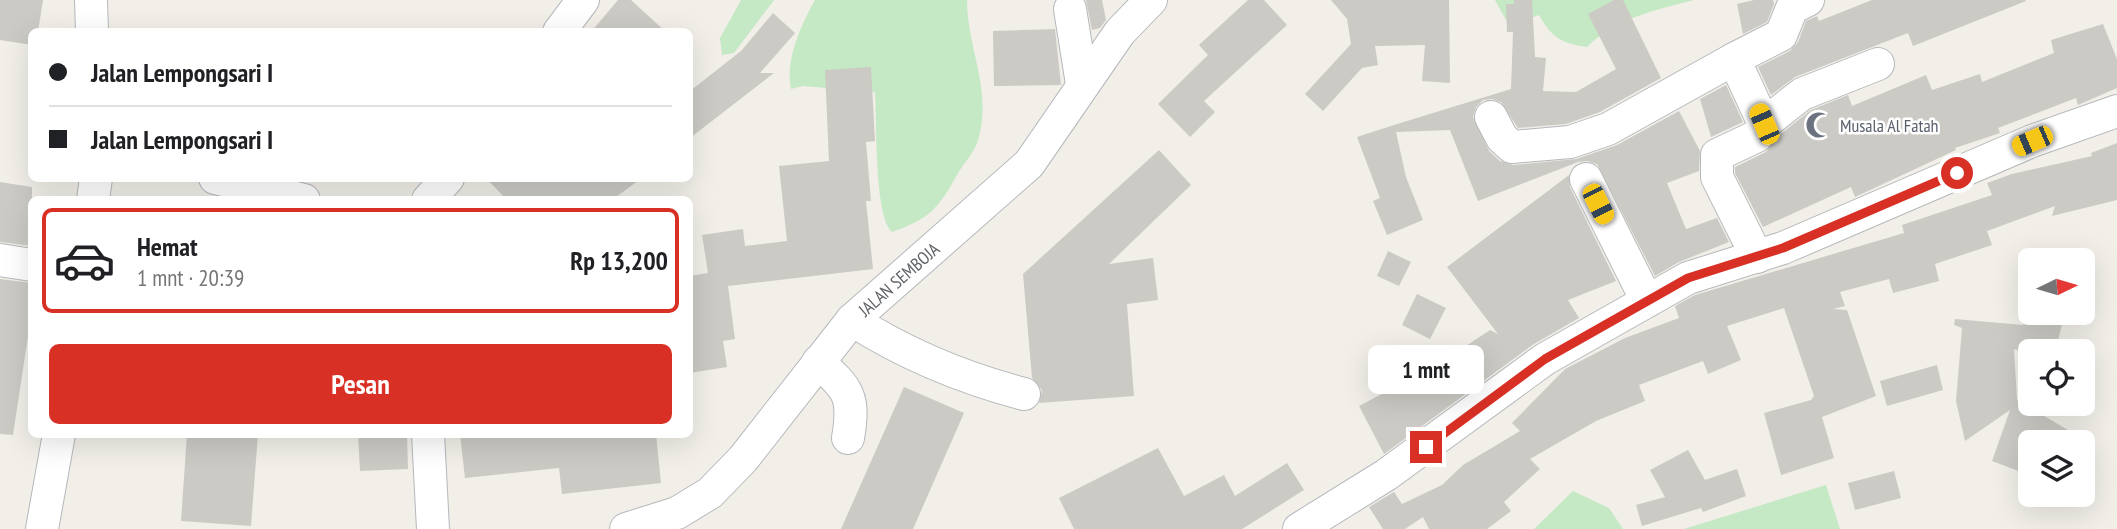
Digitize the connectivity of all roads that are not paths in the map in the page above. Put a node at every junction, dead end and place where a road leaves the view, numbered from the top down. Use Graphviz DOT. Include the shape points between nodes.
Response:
graph roads {
  1 [pos="91,0"];
  2 [pos="583,0"];
  3 [pos="1152,0"];
  4 [pos="1808,0"];
  5 [pos="1070,9"];
  6 [pos="92,28"];
  7 [pos="562,28"];
  8 [pos="1734,60"];
  9 [pos="1878,64"];
  10 [pos="1082,84"];
  11 [pos="2117,111"];
  12 [pos="1759,112"];
  13 [pos="1491,117"];
  14 [pos="1586,179"];
  15 [pos="231,182"];
  16 [pos="444,182"];
  17 [pos="288,196"];
  18 [pos="432,196"];
  19 [pos="1757,257"];
  20 [pos="0,260"];
  21 [pos="28,264"];
  22 [pos="1647,301"];
  23 [pos="852,320"];
  24 [pos="818,362"];
  25 [pos="1024,394"];
  26 [pos="58,438"];
  27 [pos="428,438"];
  28 [pos="848,438"];
  29 [pos="42,529"];
  30 [pos="433,529"];
  31 [pos="626,529"];
  32 [pos="1299,529"];
  1 -- 6 [label="street"];
  2 -- 7 [label="street"];
  3 -- 10 [label="street, JALAN SEMBOJA" via="1120,32"];
  4 -- 8 [label="street" via="1792,8 1781,35"];
  5 -- 10 [label="street"];
  8 -- 12 [label="street"];
  8 -- 13 [label="street" via="1608,129 1570,142 1512,146"];
  9 -- 12 [label="street"];
  10 -- 23 [label="street, JALAN SEMBOJA" via="1028,164"];
  11 -- 19 [label="street" via="2032,141"];
  12 -- 19 [label="street" via="1757,136 1717,155 1715,166"];
  14 -- 22 [label="street"];
  15 -- 17 [label="street"];
  16 -- 18 [label="street"];
  19 -- 22 [label="street" via="1688,278"];
  20 -- 21 [label="street"];
  22 -- 32 [label="street" via="1545,359 1386,475"];
  23 -- 24 [label="street, JALAN SEMBOJA"];
  23 -- 25 [label="street" via="937,364"];
  24 -- 28 [label="street" via="846,386 853,411"];
  24 -- 31 [label="street, JALAN SEMBOJA" via="743,459 710,493 677,513"];
  26 -- 29 [label="street"];
  27 -- 30 [label="street"];
}
